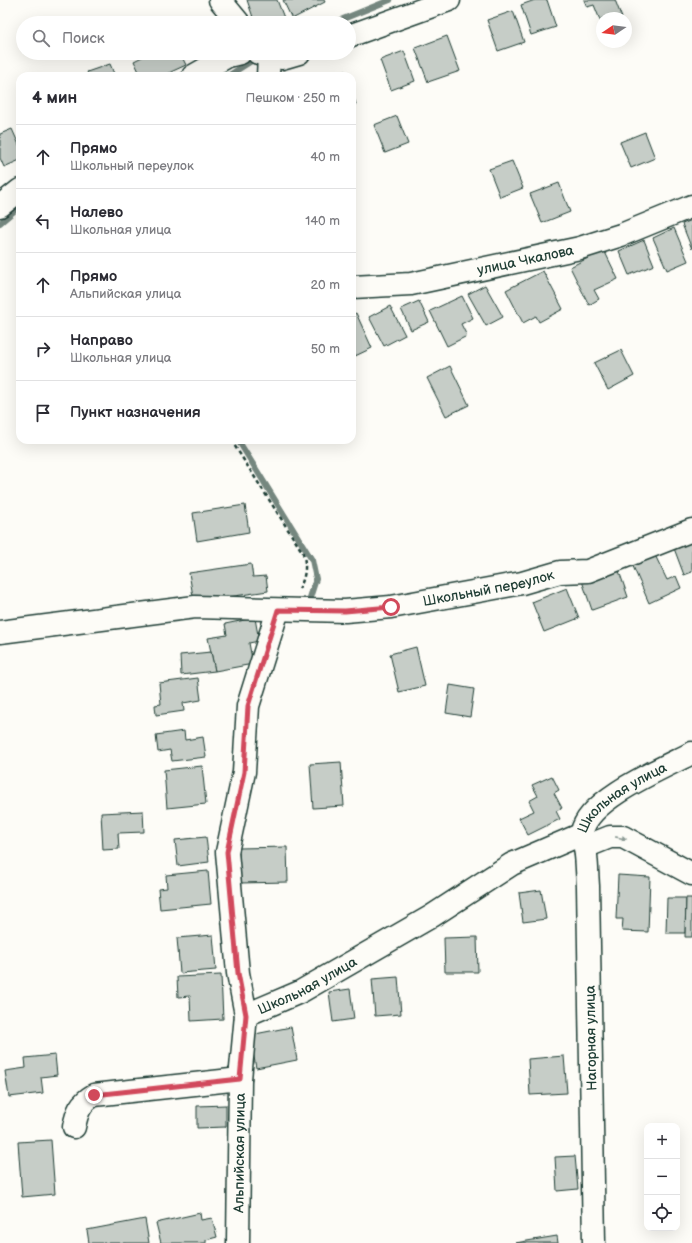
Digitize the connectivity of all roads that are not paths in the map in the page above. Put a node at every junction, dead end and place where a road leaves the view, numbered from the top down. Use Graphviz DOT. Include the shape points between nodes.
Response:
graph roads {
  1 [pos="220,0"];
  2 [pos="449,0"];
  3 [pos="233,16"];
  4 [pos="356,33"];
  5 [pos="221,60"];
  6 [pos="200,72"];
  7 [pos="16,193"];
  8 [pos="0,206"];
  9 [pos="692,206"];
  10 [pos="356,287"];
  11 [pos="692,530"];
  12 [pos="278,610"];
  13 [pos="0,632"];
  14 [pos="692,754"];
  15 [pos="583,840"];
  16 [pos="692,874"];
  17 [pos="246,1015"];
  18 [pos="240,1079"];
  19 [pos="74,1127"];
  20 [pos="238,1243"];
  21 [pos="594,1243"];
  1 -- 3 [label="street"];
  2 -- 4 [label="street"];
  5 -- 6 [label="street"];
  7 -- 8 [label="street"];
  9 -- 10 [label="street, улица Чкалова" via="621,235 580,248 411,284"];
  11 -- 12 [label="street, Школьный переулок" via="588,571 560,572 522,583 391,607 345,611"];
  12 -- 13 [label="street, Школьный переулок" via="195,607"];
  12 -- 17 [label="street, Школьная улица" via="248,706 244,772 227,852 238,973"];
  14 -- 15 [label="street, Школьная улица" via="599,805 584,822"];
  15 -- 16 [label="street, Школьная улица, one-way" via="623,837"];
  15 -- 17 [label="street, Школьная улица" via="512,864 426,920 300,992"];
  15 -- 21 [label="street, Нагорная улица" via="588,886"];
  17 -- 18 [label="street, Альпийская улица"];
  18 -- 19 [label="street" via="94,1095 85,1100"];
  18 -- 20 [label="street, Альпийская улица"];
}
